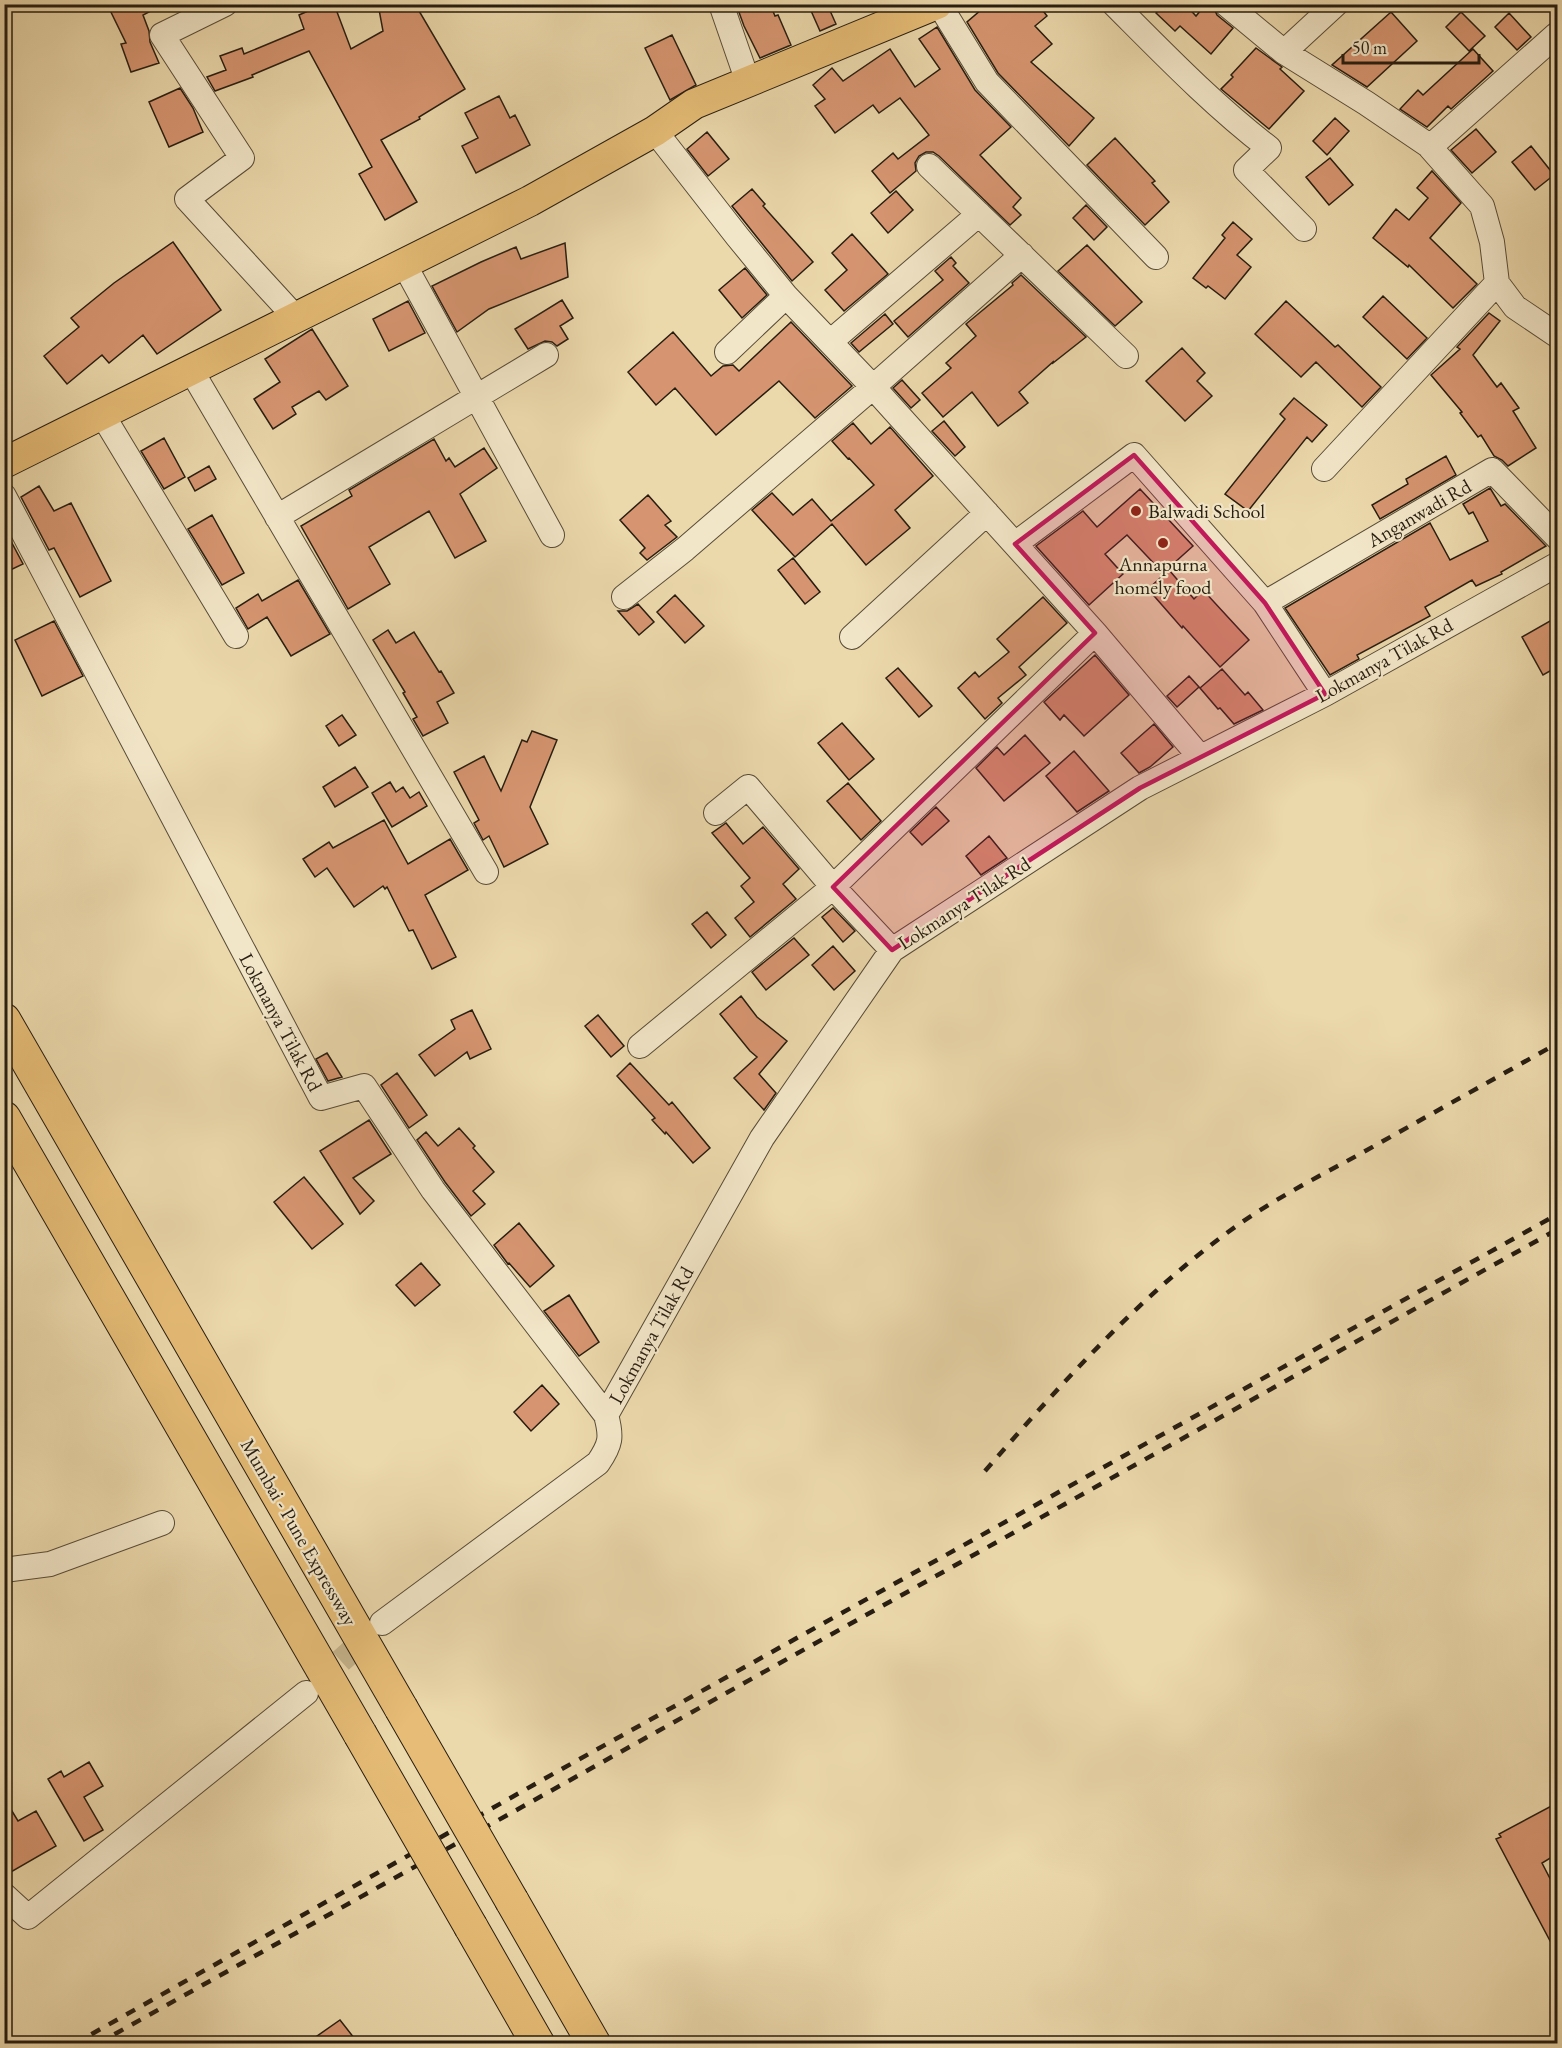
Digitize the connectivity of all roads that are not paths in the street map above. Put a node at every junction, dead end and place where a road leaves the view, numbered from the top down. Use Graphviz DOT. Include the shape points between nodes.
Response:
graph roads {
  1 [pos="225,4"];
  2 [pos="721,4"];
  3 [pos="938,4"];
  4 [pos="1114,4"];
  5 [pos="1226,4"];
  6 [pos="1336,4"];
  7 [pos="1556,34"];
  8 [pos="1284,52"];
  9 [pos="748,82"];
  10 [pos="655,131"];
  11 [pos="1430,147"];
  12 [pos="929,166"];
  13 [pos="979,214"];
  14 [pos="1304,229"];
  15 [pos="1022,255"];
  16 [pos="1156,257"];
  17 [pos="404,264"];
  18 [pos="1497,283"];
  19 [pos="786,296"];
  20 [pos="296,318"];
  21 [pos="1557,336"];
  22 [pos="830,342"];
  23 [pos="727,352"];
  24 [pos="546,354"];
  25 [pos="1126,356"];
  26 [pos="191,370"];
  27 [pos="873,387"];
  28 [pos="477,396"];
  29 [pos="102,414"];
  30 [pos="4,463"];
  31 [pos="1324,469"];
  32 [pos="4,496"];
  33 [pos="987,513"];
  34 [pos="277,517"];
  35 [pos="552,535"];
  36 [pos="1557,538"];
  37 [pos="1015,544"];
  38 [pos="1557,564"];
  39 [pos="624,597"];
  40 [pos="1265,603"];
  41 [pos="1095,633"];
  42 [pos="236,636"];
  43 [pos="852,637"];
  44 [pos="1325,694"];
  45 [pos="1200,757"];
  46 [pos="716,813"];
  47 [pos="486,872"];
  48 [pos="833,887"];
  49 [pos="892,950"];
  50 [pos="4,1020"];
  51 [pos="640,1046"];
  52 [pos="4,1118"];
  53 [pos="606,1414"];
  54 [pos="162,1523"];
  55 [pos="4,1570"];
  56 [pos="382,1623"];
  57 [pos="306,1693"];
  58 [pos="4,1895"];
  59 [pos="538,2043"];
  60 [pos="594,2043"];
  1 -- 20 [label="street" via="162,35 242,158 187,199"];
  2 -- 9 [label="street"];
  3 -- 9 [label="main road"];
  3 -- 16 [label="street" via="987,82"];
  4 -- 14 [label="street" via="1201,90 1269,148 1246,170"];
  5 -- 8 [label="street"];
  6 -- 8 [label="street"];
  7 -- 11 [label="street"];
  8 -- 11 [label="street"];
  9 -- 10 [label="main road" via="694,104"];
  10 -- 17 [label="main road" via="530,201"];
  10 -- 19 [label="street"];
  11 -- 18 [label="street" via="1482,206"];
  12 -- 13 [label="street"];
  13 -- 15 [label="street"];
  13 -- 22 [label="street"];
  15 -- 25 [label="street"];
  15 -- 27 [label="street"];
  17 -- 20 [label="main road"];
  17 -- 28 [label="street"];
  18 -- 21 [label="street" via="1515,307"];
  18 -- 31 [label="street"];
  19 -- 22 [label="street"];
  19 -- 23 [label="street"];
  20 -- 26 [label="main road"];
  22 -- 27 [label="street"];
  24 -- 28 [label="street"];
  26 -- 29 [label="main road"];
  26 -- 34 [label="street"];
  27 -- 33 [label="street"];
  27 -- 39 [label="street"];
  28 -- 34 [label="street"];
  28 -- 35 [label="street"];
  29 -- 30 [label="main road"];
  29 -- 42 [label="street"];
  32 -- 53 [label="street, Lokmanya Tilak Rd" via="321,1098 364,1086 433,1190"];
  33 -- 37 [label="street"];
  33 -- 43 [label="street"];
  34 -- 47 [label="street"];
  36 -- 40 [label="street, Anganwadi Rd" via="1492,470"];
  37 -- 40 [label="street" via="1134,455"];
  37 -- 41 [label="street"];
  38 -- 44 [label="street, Lokmanya Tilak Rd"];
  40 -- 44 [label="street"];
  41 -- 45 [label="street"];
  41 -- 48 [label="street"];
  44 -- 45 [label="street, Lokmanya Tilak Rd"];
  45 -- 49 [label="street, Lokmanya Tilak Rd" via="1140,788"];
  46 -- 48 [label="street" via="748,787"];
  48 -- 49 [label="street"];
  48 -- 51 [label="street"];
  49 -- 53 [label="street, Lokmanya Tilak Rd" via="762,1138"];
  50 -- 60 [label="highway, Mumbai - Pune Expressway, bridge"];
  52 -- 59 [label="highway, bridge"];
  53 -- 56 [label="street" via="609,1447 598,1463"];
  54 -- 55 [label="street" via="50,1564"];
  57 -- 58 [label="street" via="28,1917"];
}
